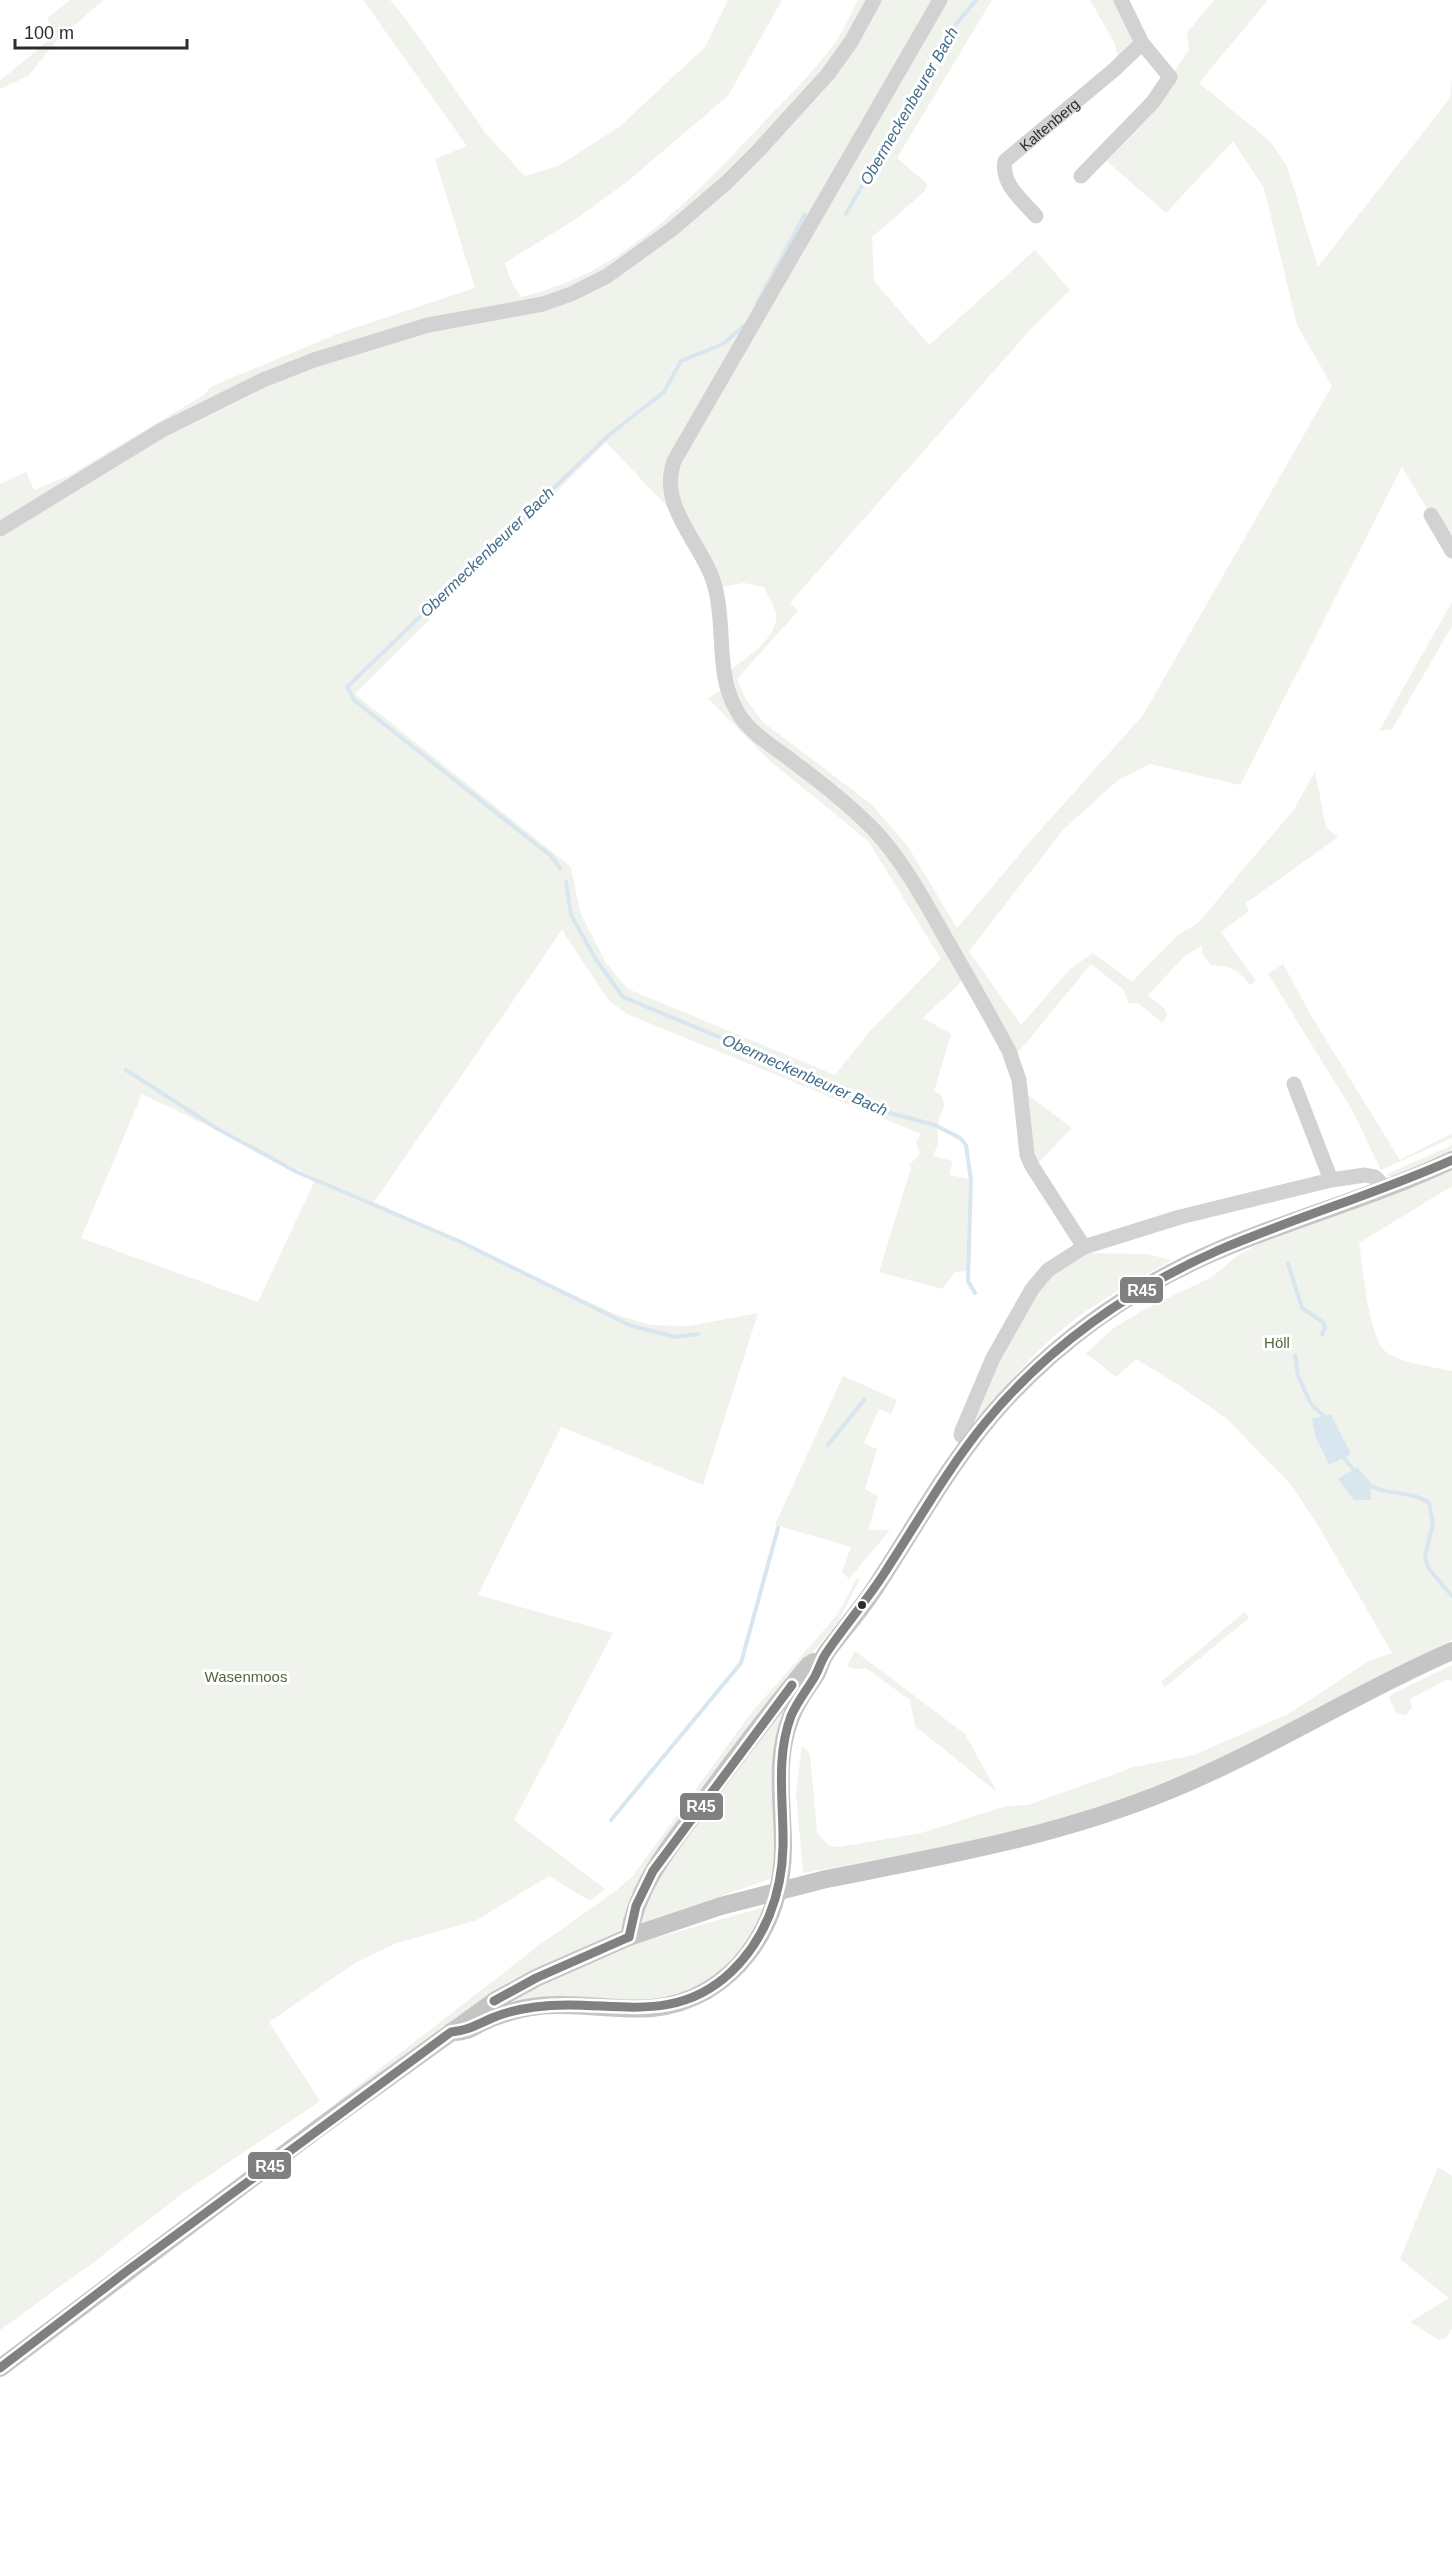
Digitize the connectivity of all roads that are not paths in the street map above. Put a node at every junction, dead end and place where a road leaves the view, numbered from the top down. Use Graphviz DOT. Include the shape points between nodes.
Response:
graph roads {
  1 [pos="874,0"];
  2 [pos="940,0"];
  3 [pos="1121,0"];
  4 [pos="1142,43"];
  5 [pos="1081,176"];
  6 [pos="1036,216"];
  7 [pos="1431,515"];
  8 [pos="0,528"];
  9 [pos="1452,551"];
  10 [pos="1294,1084"];
  11 [pos="1452,1160"];
  12 [pos="1331,1180"];
  13 [pos="1382,1190"];
  14 [pos="1084,1247"];
  15 [pos="969,1443"];
  16 [pos="1449,1653"];
  17 [pos="823,1657"];
  18 [pos="629,1936"];
  19 [pos="451,2032"];
  20 [pos="0,2368"];
  1 -- 8 [label="street" via="828,74 759,150 671,230 607,276 543,304 428,325 263,380 162,430"];
  2 -- 14 [label="street" via="674,461 670,485 675,508 697,544 715,587 724,672 736,710 755,733 833,793 887,845 915,884 1015,1066 1032,1166"];
  3 -- 4 [label="street"];
  4 -- 5 [label="street" via="1170,77 1153,102"];
  4 -- 6 [label="street, Kaltenberg" via="1005,161 1005,179"];
  7 -- 9 [label="street"];
  10 -- 12 [label="street"];
  11 -- 13 [label="main road"];
  12 -- 13 [label="street" via="1365,1175 1375,1177"];
  12 -- 14 [label="street" via="1180,1217"];
  13 -- 15 [label="main road" via="1221,1249 1134,1293 1070,1339 1004,1401"];
  14 -- 15 [label="street" via="1048,1270 1015,1316 978,1388 962,1431"];
  15 -- 17 [label="main road" via="865,1603"];
  16 -- 18 [label="main road, bridge" via="1236,1760 1133,1804 1035,1836 826,1879 721,1906"];
  17 -- 18 [label="main road" via="808,1665 775,1706 653,1871 636,1906"];
  17 -- 19 [label="main road" via="801,1695 784,1740 780,1779 783,1871 779,1893 767,1924 740,1964 706,1991 665,2006 544,2005 495,2017 464,2033"];
  18 -- 19 [label="main road" via="536,1978"];
  19 -- 20 [label="main road" via="117,2277"];
}
